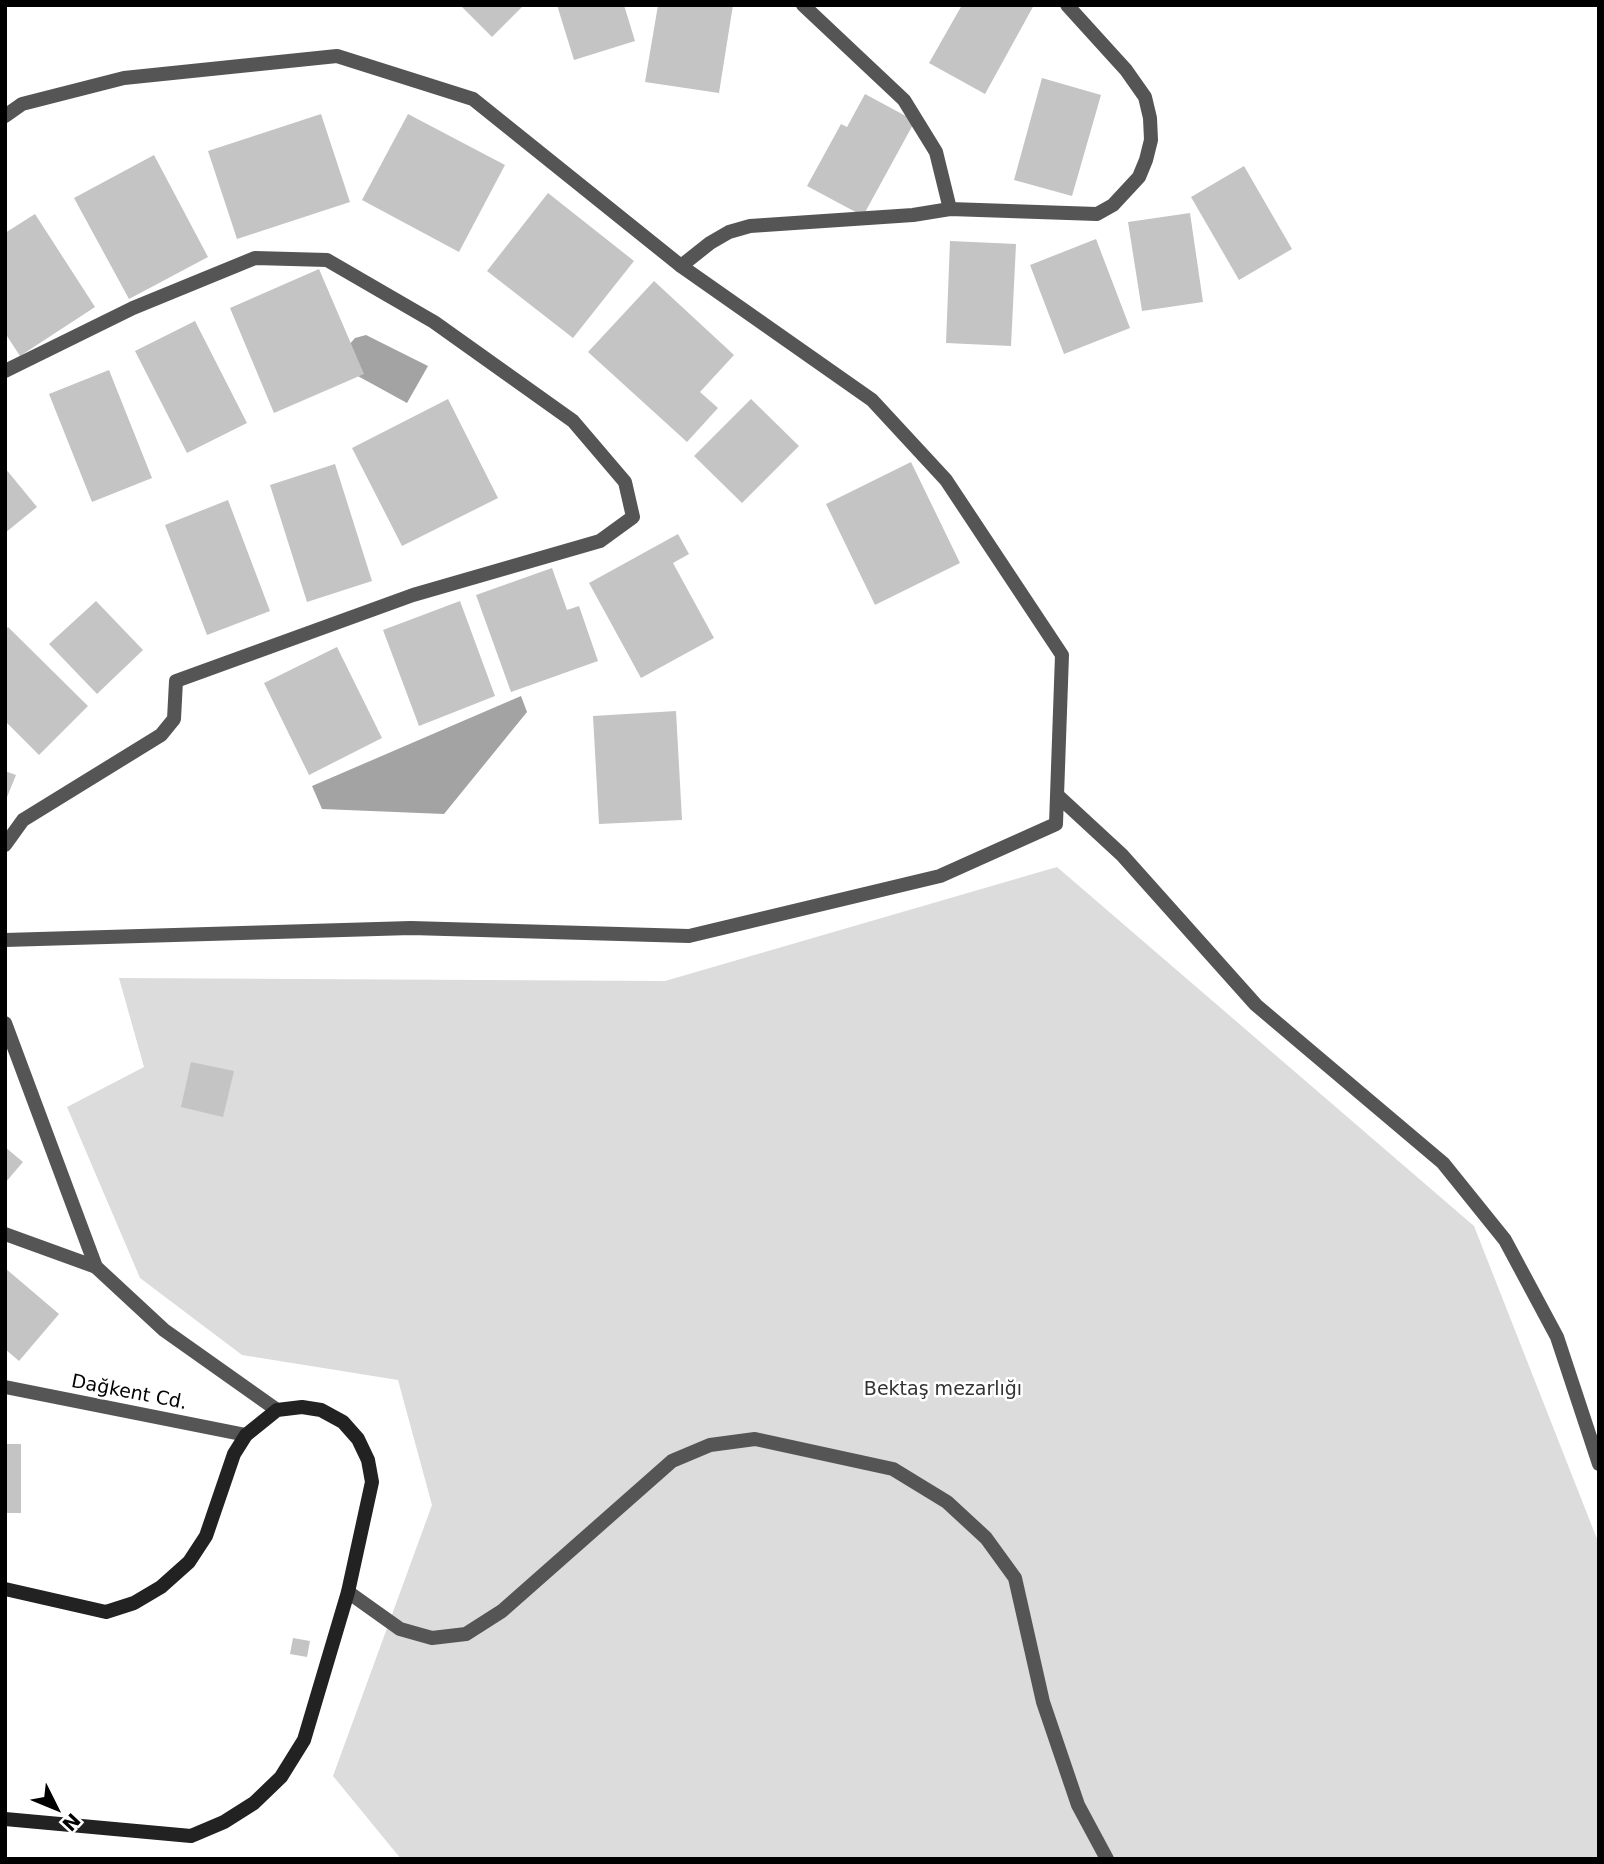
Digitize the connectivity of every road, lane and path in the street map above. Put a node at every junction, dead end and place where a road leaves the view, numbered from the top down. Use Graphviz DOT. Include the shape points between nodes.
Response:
graph roads {
  1 [pos="803,5"];
  2 [pos="1068,5"];
  3 [pos="5,116"];
  4 [pos="950,209"];
  5 [pos="681,266"];
  6 [pos="5,371"];
  7 [pos="1057,795"];
  8 [pos="5,845"];
  9 [pos="5,940"];
  10 [pos="5,1023"];
  11 [pos="5,1234"];
  12 [pos="96,1267"];
  13 [pos="5,1387"];
  14 [pos="277,1410"];
  15 [pos="246,1435"];
  16 [pos="1599,1464"];
  17 [pos="5,1589"];
  18 [pos="348,1592"];
  19 [pos="5,1819"];
  20 [pos="1107,1859"];
  1 -- 4 [label="street" via="904,100 936,152"];
  2 -- 4 [label="street" via="1144,97 1151,139 1139,177 1097,214"];
  3 -- 5 [label="street" via="22,104 124,78 337,56 473,99"];
  4 -- 5 [label="street" via="750,226 710,243"];
  5 -- 7 [label="street" via="872,400 946,480 1062,655"];
  6 -- 8 [label="street" via="133,308 255,258 327,260 434,322 573,421 625,482 633,517 600,541 412,595 176,681 174,719 161,735 23,820"];
  7 -- 9 [label="street" via="1056,824 940,876 690,936 411,928"];
  7 -- 16 [label="street" via="1122,855 1256,1005 1443,1163 1505,1240 1557,1336"];
  10 -- 12 [label="street"];
  11 -- 12 [label="street"];
  12 -- 14 [label="street" via="164,1330"];
  13 -- 15 [label="street, Dağkent Cd."];
  14 -- 15 [label="street"];
  14 -- 18 [label="street" via="321,1410 343,1422 358,1438 368,1460 372,1482"];
  15 -- 17 [label="street" via="234,1454 206,1536 189,1562 161,1587 106,1612"];
  18 -- 19 [label="street" via="304,1740 281,1777 254,1803 191,1836"];
  18 -- 20 [label="street" via="400,1629 432,1638 466,1634 502,1611 672,1461 710,1445 755,1439 893,1469 947,1502 986,1538 1015,1578 1043,1702 1078,1804"];
}
